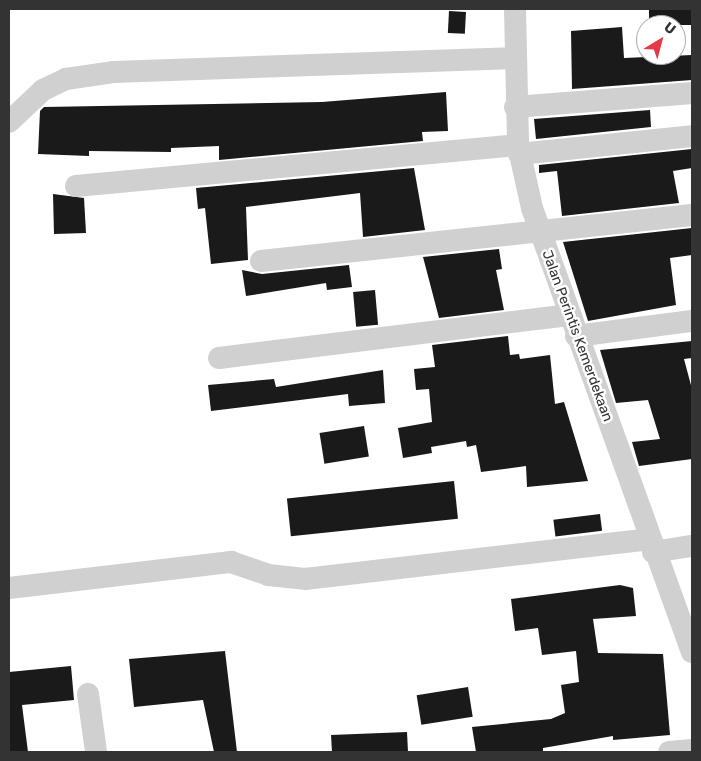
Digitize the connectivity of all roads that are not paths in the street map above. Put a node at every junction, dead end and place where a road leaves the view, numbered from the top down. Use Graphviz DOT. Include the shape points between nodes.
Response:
graph roads {
  1 [pos="515,9"];
  2 [pos="514,58"];
  3 [pos="692,92"];
  4 [pos="515,107"];
  5 [pos="9,122"];
  6 [pos="692,136"];
  7 [pos="518,150"];
  8 [pos="76,186"];
  9 [pos="692,215"];
  10 [pos="540,232"];
  11 [pos="261,261"];
  12 [pos="569,315"];
  13 [pos="692,321"];
  14 [pos="576,336"];
  15 [pos="219,358"];
  16 [pos="651,546"];
  17 [pos="692,546"];
  18 [pos="9,588"];
  19 [pos="692,652"];
  20 [pos="88,694"];
  21 [pos="692,750"];
  22 [pos="96,752"];
  23 [pos="669,752"];
  1 -- 2 [label="street, Jalan Perintis Kemerdekaan"];
  2 -- 4 [label="street, Jalan Perintis Kemerdekaan"];
  2 -- 5 [label="street" via="114,72 66,79 43,90"];
  3 -- 4 [label="street"];
  4 -- 7 [label="street, Jalan Perintis Kemerdekaan"];
  6 -- 7 [label="street"];
  7 -- 8 [label="street"];
  7 -- 10 [label="street, Jalan Perintis Kemerdekaan"];
  9 -- 10 [label="street"];
  10 -- 11 [label="street"];
  10 -- 12 [label="street, Jalan Perintis Kemerdekaan"];
  12 -- 14 [label="street, Jalan Perintis Kemerdekaan"];
  12 -- 15 [label="street"];
  13 -- 14 [label="street"];
  14 -- 16 [label="street, Jalan Perintis Kemerdekaan"];
  16 -- 17 [label="street"];
  16 -- 18 [label="street" via="305,579 268,575 231,562"];
  16 -- 19 [label="street, Jalan Perintis Kemerdekaan"];
  20 -- 22 [label="street"];
  21 -- 23 [label="street"];
}
